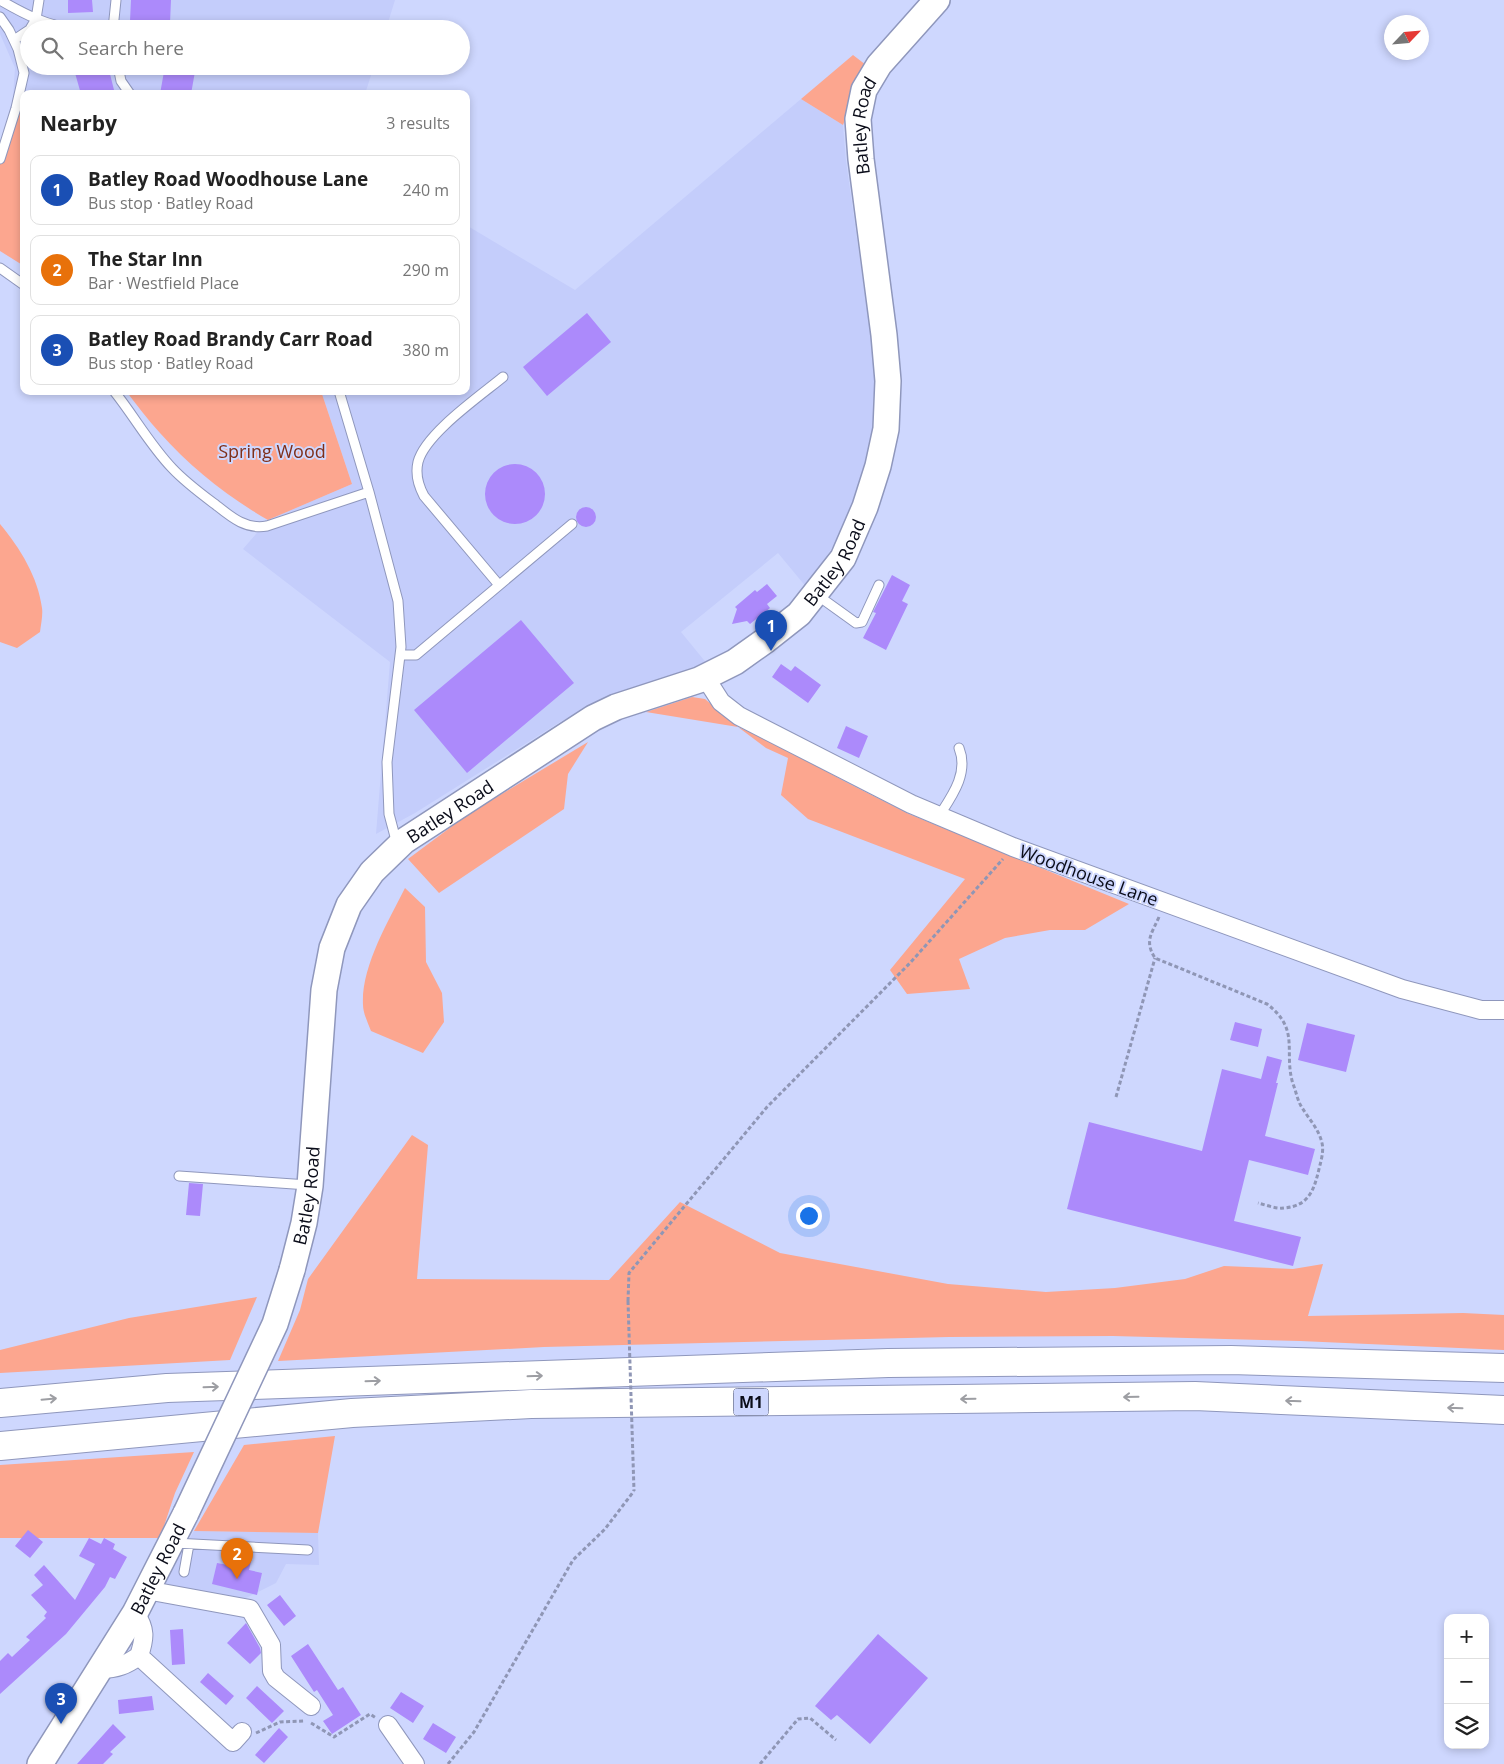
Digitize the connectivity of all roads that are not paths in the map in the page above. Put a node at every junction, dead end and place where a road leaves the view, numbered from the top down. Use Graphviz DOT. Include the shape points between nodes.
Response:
graph roads {
  1 [pos="0,0"];
  2 [pos="39,0"];
  3 [pos="116,0"];
  4 [pos="937,0"];
  5 [pos="0,17"];
  6 [pos="36,18"];
  7 [pos="41,20"];
  8 [pos="114,20"];
  9 [pos="20,36"];
  10 [pos="14,40"];
  11 [pos="20,57"];
  12 [pos="24,75"];
  13 [pos="120,75"];
  14 [pos="20,90"];
  15 [pos="20,90"];
  16 [pos="127,90"];
  17 [pos="0,159"];
  18 [pos="0,268"];
  19 [pos="20,282"];
  20 [pos="503,377"];
  21 [pos="117,395"];
  22 [pos="340,395"];
  23 [pos="369,492"];
  24 [pos="572,524"];
  25 [pos="879,585"];
  26 [pos="499,586"];
  27 [pos="814,594"];
  28 [pos="400,655"];
  29 [pos="705,677"];
  30 [pos="959,748"];
  31 [pos="939,816"];
  32 [pos="398,847"];
  33 [pos="1504,1010"];
  34 [pos="179,1176"];
  35 [pos="310,1186"];
  36 [pos="1504,1368"];
  37 [pos="0,1403"];
  38 [pos="1504,1410"];
  39 [pos="0,1446"];
  40 [pos="180,1543"];
  41 [pos="308,1550"];
  42 [pos="184,1572"];
  43 [pos="146,1590"];
  44 [pos="135,1613"];
  45 [pos="139,1656"];
  46 [pos="101,1669"];
  47 [pos="311,1706"];
  48 [pos="388,1725"];
  49 [pos="242,1732"];
  50 [pos="40,1764"];
  51 [pos="415,1764"];
  1 -- 6 [label="lane"];
  2 -- 6 [label="lane"];
  3 -- 8 [label="lane"];
  4 -- 27 [label="street, Batley Road" via="879,65 864,90 858,119 884,335 888,381 886,429 865,506 843,558"];
  5 -- 10 [label="lane"];
  6 -- 7 [label="lane"];
  9 -- 10 [label="lane"];
  10 -- 11 [label="lane"];
  12 -- 14 [label="lane"];
  13 -- 16 [label="lane"];
  15 -- 17 [label="lane"];
  18 -- 19 [label="lane"];
  20 -- 26 [label="lane" via="441,428 424,450 416,473 424,496"];
  21 -- 23 [label="lane" via="160,454 187,483 226,514 248,526 266,526"];
  22 -- 23 [label="lane"];
  23 -- 28 [label="lane" via="398,601"];
  24 -- 26 [label="lane"];
  25 -- 27 [label="lane" via="862,622 856,622"];
  26 -- 28 [label="lane" via="416,655"];
  27 -- 29 [label="street, Batley Road" via="799,614 766,640 735,662"];
  28 -- 32 [label="lane" via="387,762 389,814"];
  29 -- 31 [label="street, Woodhouse Lane" via="721,702 739,716"];
  29 -- 32 [label="street, Batley Road" via="592,718"];
  30 -- 31 [label="lane" via="963,763 959,781"];
  31 -- 33 [label="street, Woodhouse Lane" via="1013,847 1402,989 1481,1010"];
  32 -- 35 [label="street, Batley Road" via="372,872 349,905 332,948 324,990"];
  34 -- 35 [label="lane"];
  35 -- 40 [label="street, Batley Road, bridge" via="304,1223 275,1324 186,1514"];
  37 -- 36 [label="highway, M1, one-way" via="168,1388 888,1363 1231,1360"];
  38 -- 39 [label="highway, M1, one-way" via="1195,1396 532,1404 352,1413"];
  40 -- 41 [label="lane"];
  40 -- 42 [label="lane"];
  40 -- 43 [label="street, Batley Road"];
  43 -- 44 [label="street, Batley Road"];
  43 -- 47 [label="street" via="250,1609 271,1645 272,1670 276,1678"];
  44 -- 45 [label="street" via="144,1634"];
  44 -- 46 [label="street, Batley Road"];
  45 -- 46 [label="street" via="115,1669"];
  45 -- 49 [label="street" via="233,1742"];
  46 -- 50 [label="street, Batley Road"];
  48 -- 51 [label="street"];
}
